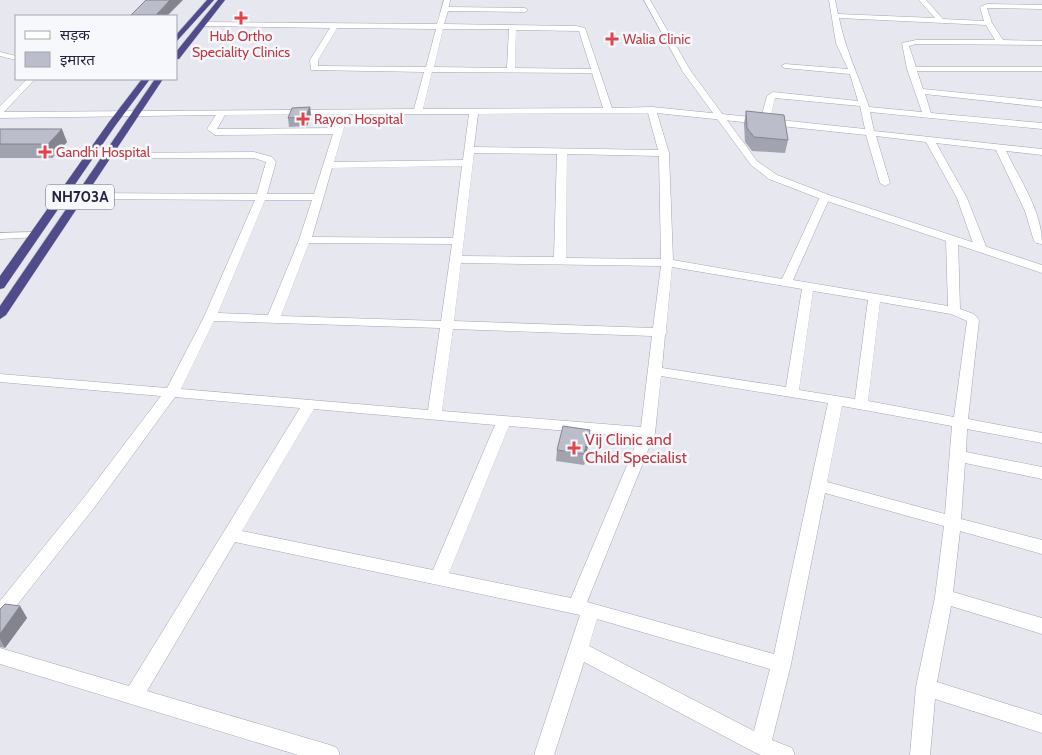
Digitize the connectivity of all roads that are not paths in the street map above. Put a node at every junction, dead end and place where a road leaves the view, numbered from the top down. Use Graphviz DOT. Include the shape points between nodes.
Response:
graph roads {
  1 [pos="211,0"];
  2 [pos="222,0"];
  3 [pos="447,0"];
  4 [pos="647,0"];
  5 [pos="832,0"];
  6 [pos="922,0"];
  7 [pos="1042,7"];
  8 [pos="445,9"];
  9 [pos="525,10"];
  10 [pos="834,16"];
  11 [pos="942,22"];
  12 [pos="988,23"];
  13 [pos="203,24"];
  14 [pos="335,25"];
  15 [pos="441,26"];
  16 [pos="513,26"];
  17 [pos="178,38"];
  18 [pos="1000,42"];
  19 [pos="1042,43"];
  20 [pos="0,54"];
  21 [pos="178,55"];
  22 [pos="15,58"];
  23 [pos="784,66"];
  24 [pos="911,69"];
  25 [pos="1042,69"];
  26 [pos="429,70"];
  27 [pos="511,70"];
  28 [pos="594,71"];
  29 [pos="853,72"];
  30 [pos="30,80"];
  31 [pos="145,80"];
  32 [pos="159,80"];
  33 [pos="919,92"];
  34 [pos="1042,104"];
  35 [pos="864,106"];
  36 [pos="608,110"];
  37 [pos="652,110"];
  38 [pos="418,111"];
  39 [pos="474,111"];
  40 [pos="0,112"];
  41 [pos="222,112"];
  42 [pos="344,112"];
  43 [pos="120,113"];
  44 [pos="137,113"];
  45 [pos="927,114"];
  46 [pos="0,115"];
  47 [pos="719,116"];
  48 [pos="765,121"];
  49 [pos="1042,126"];
  50 [pos="337,131"];
  51 [pos="870,133"];
  52 [pos="930,140"];
  53 [pos="1000,148"];
  54 [pos="469,150"];
  55 [pos="562,150"];
  56 [pos="1042,152"];
  57 [pos="664,153"];
  58 [pos="107,156"];
  59 [pos="467,163"];
  60 [pos="329,165"];
  61 [pos="885,184"];
  62 [pos="80,196"];
  63 [pos="261,197"];
  64 [pos="318,197"];
  65 [pos="825,197"];
  66 [pos="1030,211"];
  67 [pos="1042,212"];
  68 [pos="0,236"];
  69 [pos="34,236"];
  70 [pos="952,239"];
  71 [pos="305,240"];
  72 [pos="457,241"];
  73 [pos="1040,241"];
  74 [pos="980,249"];
  75 [pos="455,258"];
  76 [pos="560,260"];
  77 [pos="667,263"];
  78 [pos="1042,270"];
  79 [pos="786,283"];
  80 [pos="0,285"];
  81 [pos="808,287"];
  82 [pos="874,298"];
  83 [pos="954,312"];
  84 [pos="0,316"];
  85 [pos="210,317"];
  86 [pos="273,319"];
  87 [pos="448,326"];
  88 [pos="661,332"];
  89 [pos="656,371"];
  90 [pos="0,378"];
  91 [pos="172,392"];
  92 [pos="792,392"];
  93 [pos="836,400"];
  94 [pos="310,404"];
  95 [pos="860,404"];
  96 [pos="434,414"];
  97 [pos="504,420"];
  98 [pos="960,423"];
  99 [pos="648,432"];
  100 [pos="1042,438"];
  101 [pos="958,456"];
  102 [pos="1042,473"];
  103 [pos="817,485"];
  104 [pos="953,523"];
  105 [pos="231,535"];
  106 [pos="1042,547"];
  107 [pos="438,578"];
  108 [pos="944,598"];
  109 [pos="584,608"];
  110 [pos="0,614"];
  111 [pos="1042,626"];
  112 [pos="578,650"];
  113 [pos="0,656"];
  114 [pos="781,664"];
  115 [pos="926,687"];
  116 [pos="133,697"];
  117 [pos="1042,724"];
  118 [pos="761,745"];
  119 [pos="330,755"];
  120 [pos="544,755"];
  121 [pos="785,755"];
  122 [pos="920,755"];
  1 -- 17 [label="highway"];
  2 -- 13 [label="highway"];
  3 -- 8 [label="street"];
  4 -- 47 [label="street" via="686,70"];
  5 -- 10 [label="street"];
  6 -- 11 [label="street"];
  7 -- 12 [label="street" via="985,6 982,8"];
  8 -- 9 [label="street"];
  8 -- 15 [label="street"];
  10 -- 11 [label="street"];
  10 -- 29 [label="street" via="840,43"];
  11 -- 12 [label="street"];
  12 -- 18 [label="street"];
  13 -- 14 [label="street"];
  13 -- 21 [label="highway"];
  14 -- 15 [label="street"];
  14 -- 26 [label="street" via="314,60 314,68"];
  15 -- 16 [label="street"];
  15 -- 26 [label="street"];
  16 -- 27 [label="street"];
  16 -- 28 [label="street" via="580,29"];
  18 -- 19 [label="street"];
  18 -- 24 [label="street" via="910,43 905,48"];
  20 -- 22 [label="street"];
  23 -- 29 [label="street"];
  24 -- 25 [label="street"];
  24 -- 33 [label="street"];
  26 -- 27 [label="street"];
  26 -- 38 [label="street"];
  27 -- 28 [label="street"];
  28 -- 36 [label="street"];
  29 -- 35 [label="street"];
  30 -- 40 [label="street" via="13,92"];
  31 -- 43 [label="highway, NH703A"];
  32 -- 44 [label="highway, NH703A"];
  33 -- 34 [label="street"];
  33 -- 45 [label="street"];
  35 -- 45 [label="street"];
  35 -- 48 [label="street" via="773,95"];
  35 -- 51 [label="street"];
  36 -- 37 [label="street"];
  36 -- 39 [label="street"];
  37 -- 47 [label="street"];
  37 -- 57 [label="street"];
  38 -- 39 [label="street"];
  38 -- 42 [label="street"];
  39 -- 54 [label="street"];
  41 -- 42 [label="street"];
  41 -- 44 [label="street"];
  41 -- 50 [label="street" via="212,129 216,132"];
  42 -- 50 [label="street"];
  43 -- 44 [label="street"];
  43 -- 46 [label="street"];
  43 -- 69 [label="highway, NH703A"];
  44 -- 58 [label="highway, NH703A"];
  45 -- 49 [label="street"];
  47 -- 48 [label="street"];
  47 -- 65 [label="street" via="762,170 790,185"];
  48 -- 51 [label="street"];
  50 -- 60 [label="street"];
  51 -- 52 [label="street"];
  51 -- 61 [label="street"];
  52 -- 53 [label="street"];
  52 -- 74 [label="street" via="962,198"];
  53 -- 56 [label="street"];
  53 -- 66 [label="street"];
  54 -- 55 [label="street"];
  54 -- 59 [label="street"];
  55 -- 57 [label="street"];
  55 -- 76 [label="street"];
  57 -- 77 [label="street"];
  58 -- 62 [label="highway, NH703A"];
  58 -- 63 [label="street" via="263,157 270,162"];
  59 -- 60 [label="street"];
  59 -- 72 [label="street"];
  60 -- 64 [label="street"];
  62 -- 63 [label="street"];
  62 -- 84 [label="highway, NH703A"];
  63 -- 64 [label="street"];
  63 -- 85 [label="street"];
  64 -- 71 [label="street"];
  65 -- 70 [label="street"];
  65 -- 79 [label="street"];
  66 -- 67 [label="street"];
  66 -- 73 [label="street"];
  68 -- 69 [label="street"];
  69 -- 80 [label="highway, NH703A"];
  70 -- 74 [label="street"];
  70 -- 83 [label="street"];
  71 -- 72 [label="street"];
  71 -- 86 [label="street"];
  72 -- 75 [label="street"];
  74 -- 78 [label="street"];
  75 -- 76 [label="street"];
  75 -- 87 [label="street"];
  76 -- 77 [label="street"];
  77 -- 79 [label="street"];
  77 -- 88 [label="street"];
  79 -- 81 [label="street"];
  81 -- 82 [label="street"];
  81 -- 92 [label="street"];
  82 -- 83 [label="street"];
  82 -- 95 [label="street"];
  83 -- 98 [label="street" via="970,317 974,324"];
  85 -- 86 [label="street"];
  85 -- 91 [label="street"];
  86 -- 87 [label="street"];
  87 -- 88 [label="street"];
  87 -- 96 [label="street"];
  88 -- 89 [label="street"];
  89 -- 92 [label="street"];
  89 -- 99 [label="street"];
  90 -- 91 [label="street"];
  91 -- 94 [label="street"];
  91 -- 110 [label="street"];
  92 -- 93 [label="street"];
  93 -- 95 [label="street"];
  93 -- 103 [label="street"];
  94 -- 96 [label="street"];
  94 -- 105 [label="street"];
  95 -- 98 [label="street"];
  96 -- 97 [label="street"];
  97 -- 99 [label="street"];
  97 -- 107 [label="street"];
  98 -- 100 [label="street"];
  98 -- 101 [label="street"];
  99 -- 109 [label="street"];
  101 -- 102 [label="street"];
  101 -- 104 [label="street"];
  103 -- 104 [label="street"];
  103 -- 114 [label="street"];
  104 -- 106 [label="street"];
  104 -- 108 [label="street"];
  105 -- 107 [label="street"];
  105 -- 116 [label="street"];
  107 -- 109 [label="street"];
  108 -- 111 [label="street"];
  108 -- 115 [label="street"];
  109 -- 112 [label="street"];
  109 -- 114 [label="street"];
  112 -- 118 [label="street"];
  112 -- 120 [label="street"];
  113 -- 116 [label="street"];
  114 -- 118 [label="street"];
  115 -- 117 [label="street"];
  115 -- 122 [label="street"];
  116 -- 119 [label="street"];
  118 -- 121 [label="street"];
}
